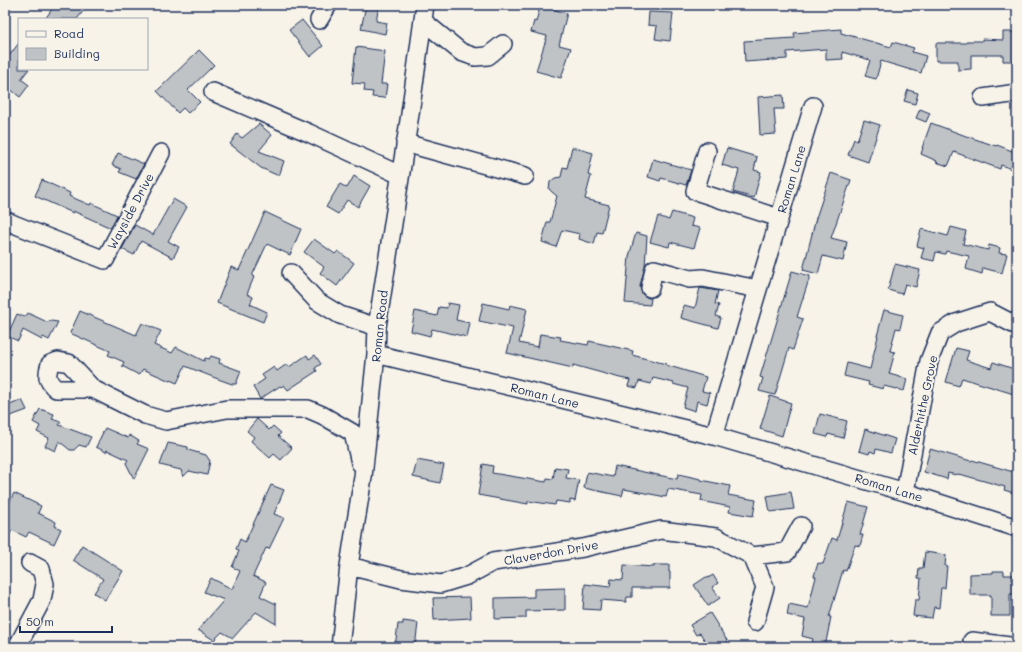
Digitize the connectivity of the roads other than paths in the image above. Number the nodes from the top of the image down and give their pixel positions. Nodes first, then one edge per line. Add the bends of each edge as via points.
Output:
1 (328, 5) edge
2 (424, 13) edge
3 (319, 20) dead end
4 (503, 44) dead end
5 (213, 92) dead end
6 (1017, 93) edge
7 (983, 98) dead end
8 (813, 106) dead end
9 (405, 143) junction
10 (707, 151) dead end
11 (161, 153) dead end
12 (400, 175) junction
13 (525, 176) dead end
14 (779, 218) junction
15 (5, 220) edge
16 (291, 273) dead end
17 (650, 288) dead end
18 (758, 289) junction
19 (1017, 326) edge
20 (377, 327) junction
21 (376, 354) junction
22 (93, 389) dead end
23 (714, 436) junction
24 (363, 476) junction
25 (905, 492) junction
26 (801, 526) dead end
27 (1017, 528) edge
28 (752, 556) junction
29 (30, 563) dead end
30 (349, 566) junction
31 (755, 622) dead end
32 (972, 640) dead end
33 (17, 647) edge
34 (340, 647) edge
35 (1017, 647) edge

1 - 3 street
2 - 4 street via 461,52 475,57 488,56
2 - 9 street, Roman Road
5 - 12 street
6 - 7 street
8 - 14 street, Roman Lane
9 - 12 street, Roman Road
9 - 13 street
10 - 14 street via 695,191
11 - 15 street, Wayside Drive via 105,260
12 - 20 street, Roman Road
14 - 18 street, Roman Lane
16 - 20 street via 317,301 340,315
17 - 18 street via 654,269 690,278 703,278
18 - 23 street, Roman Lane
19 - 25 street, Alderhithe Grove via 990,312 956,323 940,334 930,361
20 - 21 street, Roman Road
21 - 23 street, Roman Lane
21 - 24 street, Roman Road
22 - 24 street via 145,415 166,421 227,409 308,409 353,433
23 - 25 street, Roman Lane
24 - 30 street, Roman Road
25 - 27 street, Roman Lane
26 - 28 street via 787,552
28 - 30 street, Claverdon Drive via 716,537 661,530 583,548 493,562 467,576 440,584 401,579
28 - 31 street via 765,587
29 - 33 street via 41,569 45,584 42,600
30 - 34 street, Roman Road
32 - 35 street

